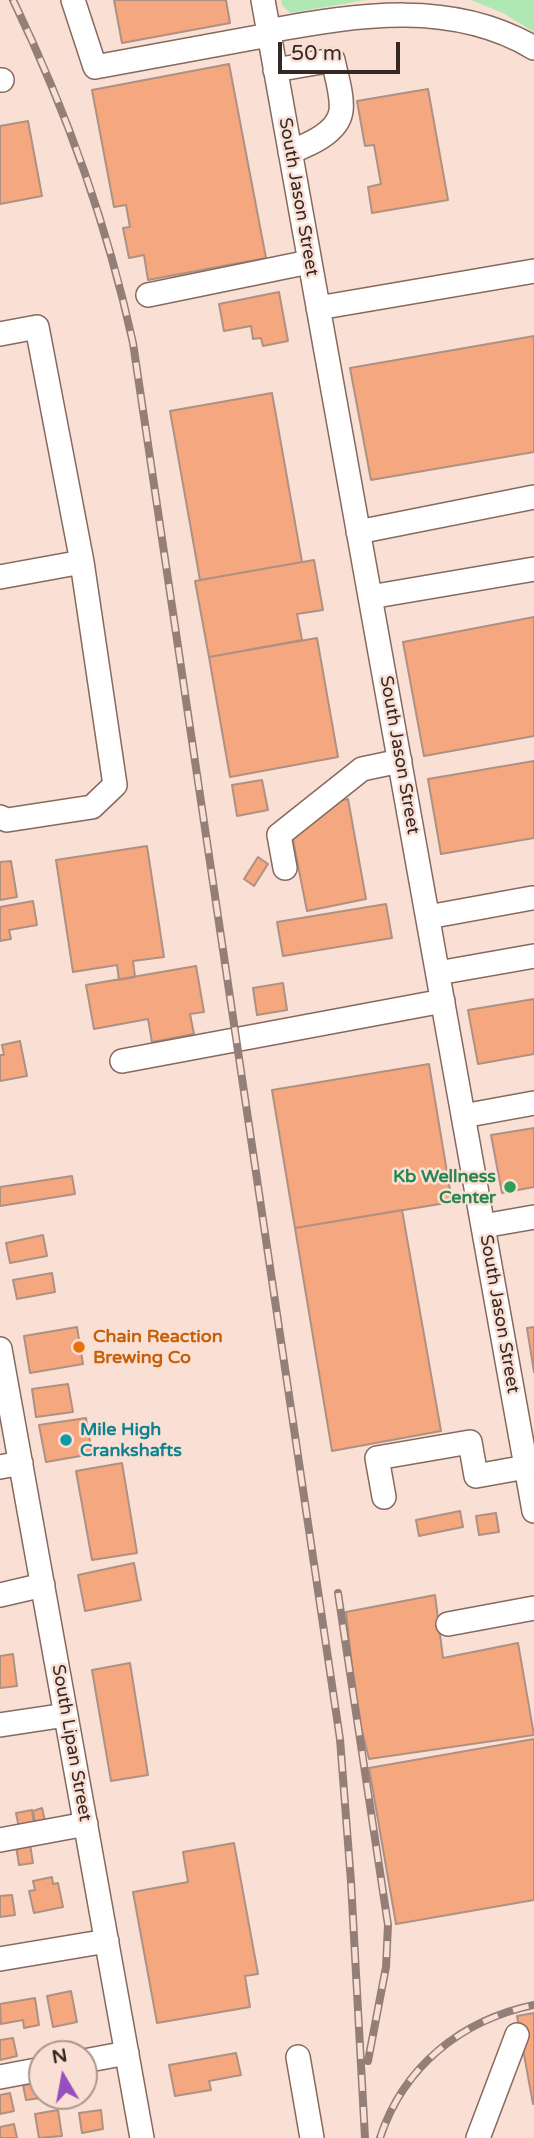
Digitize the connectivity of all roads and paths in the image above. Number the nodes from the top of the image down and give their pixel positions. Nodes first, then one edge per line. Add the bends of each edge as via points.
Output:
1 (73, 0) edge
2 (263, 0) edge
3 (269, 33) junction
4 (534, 48) edge
5 (275, 70) junction
6 (290, 152) junction
7 (309, 262) junction
8 (534, 271) edge
9 (148, 295) dead end
10 (318, 308) junction
11 (0, 334) edge
12 (534, 498) edge
13 (358, 532) junction
14 (82, 562) junction
15 (534, 569) edge
16 (0, 577) edge
17 (370, 597) junction
18 (400, 761) junction
19 (0, 817) edge
20 (285, 868) dead end
21 (533, 898) edge
22 (428, 917) junction
23 (534, 956) edge
24 (438, 973) junction
25 (443, 1001) junction
26 (122, 1060) dead end
27 (534, 1102) edge
28 (463, 1115) junction
29 (534, 1217) edge
30 (483, 1226) junction
31 (0, 1349) edge
32 (11, 1465) edge
33 (530, 1479) edge
34 (384, 1497) dead end
35 (534, 1511) edge
36 (43, 1585) junction
37 (0, 1595) edge
38 (534, 1608) edge
39 (449, 1624) dead end
40 (66, 1715) junction
41 (0, 1725) edge
42 (86, 1824) junction
43 (0, 1840) edge
44 (107, 1941) junction
45 (0, 1959) edge
46 (517, 2035) dead end
47 (127, 2053) junction
48 (298, 2057) dead end
49 (98, 2058) edge
50 (28, 2072) edge
51 (0, 2077) edge
52 (142, 2138) edge
53 (312, 2138) edge
54 (478, 2138) edge

1 - 3 street via 95,67
2 - 3 street, South Jason Street
3 - 4 street via 399,8 433,7 478,16
3 - 5 street, South Jason Street
5 - 6 street, South Jason Street
5 - 6 street via 333,60 342,108 339,119 317,142
6 - 7 street, South Jason Street
7 - 9 street
7 - 10 street, South Jason Street
8 - 10 street
10 - 13 street, South Jason Street
11 - 14 street via 37,327
12 - 13 street
13 - 17 street, South Jason Street
14 - 16 street
14 - 19 street via 115,785 92,807 7,820
15 - 17 street
17 - 18 street, South Jason Street
18 - 20 street via 362,769 279,835
18 - 22 street, South Jason Street
21 - 22 street
22 - 24 street, South Jason Street
23 - 24 street
24 - 25 street, South Jason Street
25 - 26 street
25 - 28 street, South Jason Street
27 - 28 street
28 - 30 street, South Jason Street
29 - 30 street
30 - 33 street, South Jason Street
31 - 32 street, South Lipan Street
32 - 36 street, South Lipan Street
33 - 34 street via 476,1476 470,1442 377,1458
33 - 35 street, South Jason Street
36 - 37 street
36 - 40 street, South Lipan Street
38 - 39 street
40 - 41 street
40 - 42 street, South Lipan Street
42 - 43 street
42 - 44 street, South Lipan Street
44 - 45 street
44 - 47 street, South Lipan Street
46 - 54 street
47 - 49 street
47 - 52 street, South Lipan Street
48 - 53 street
50 - 51 street

